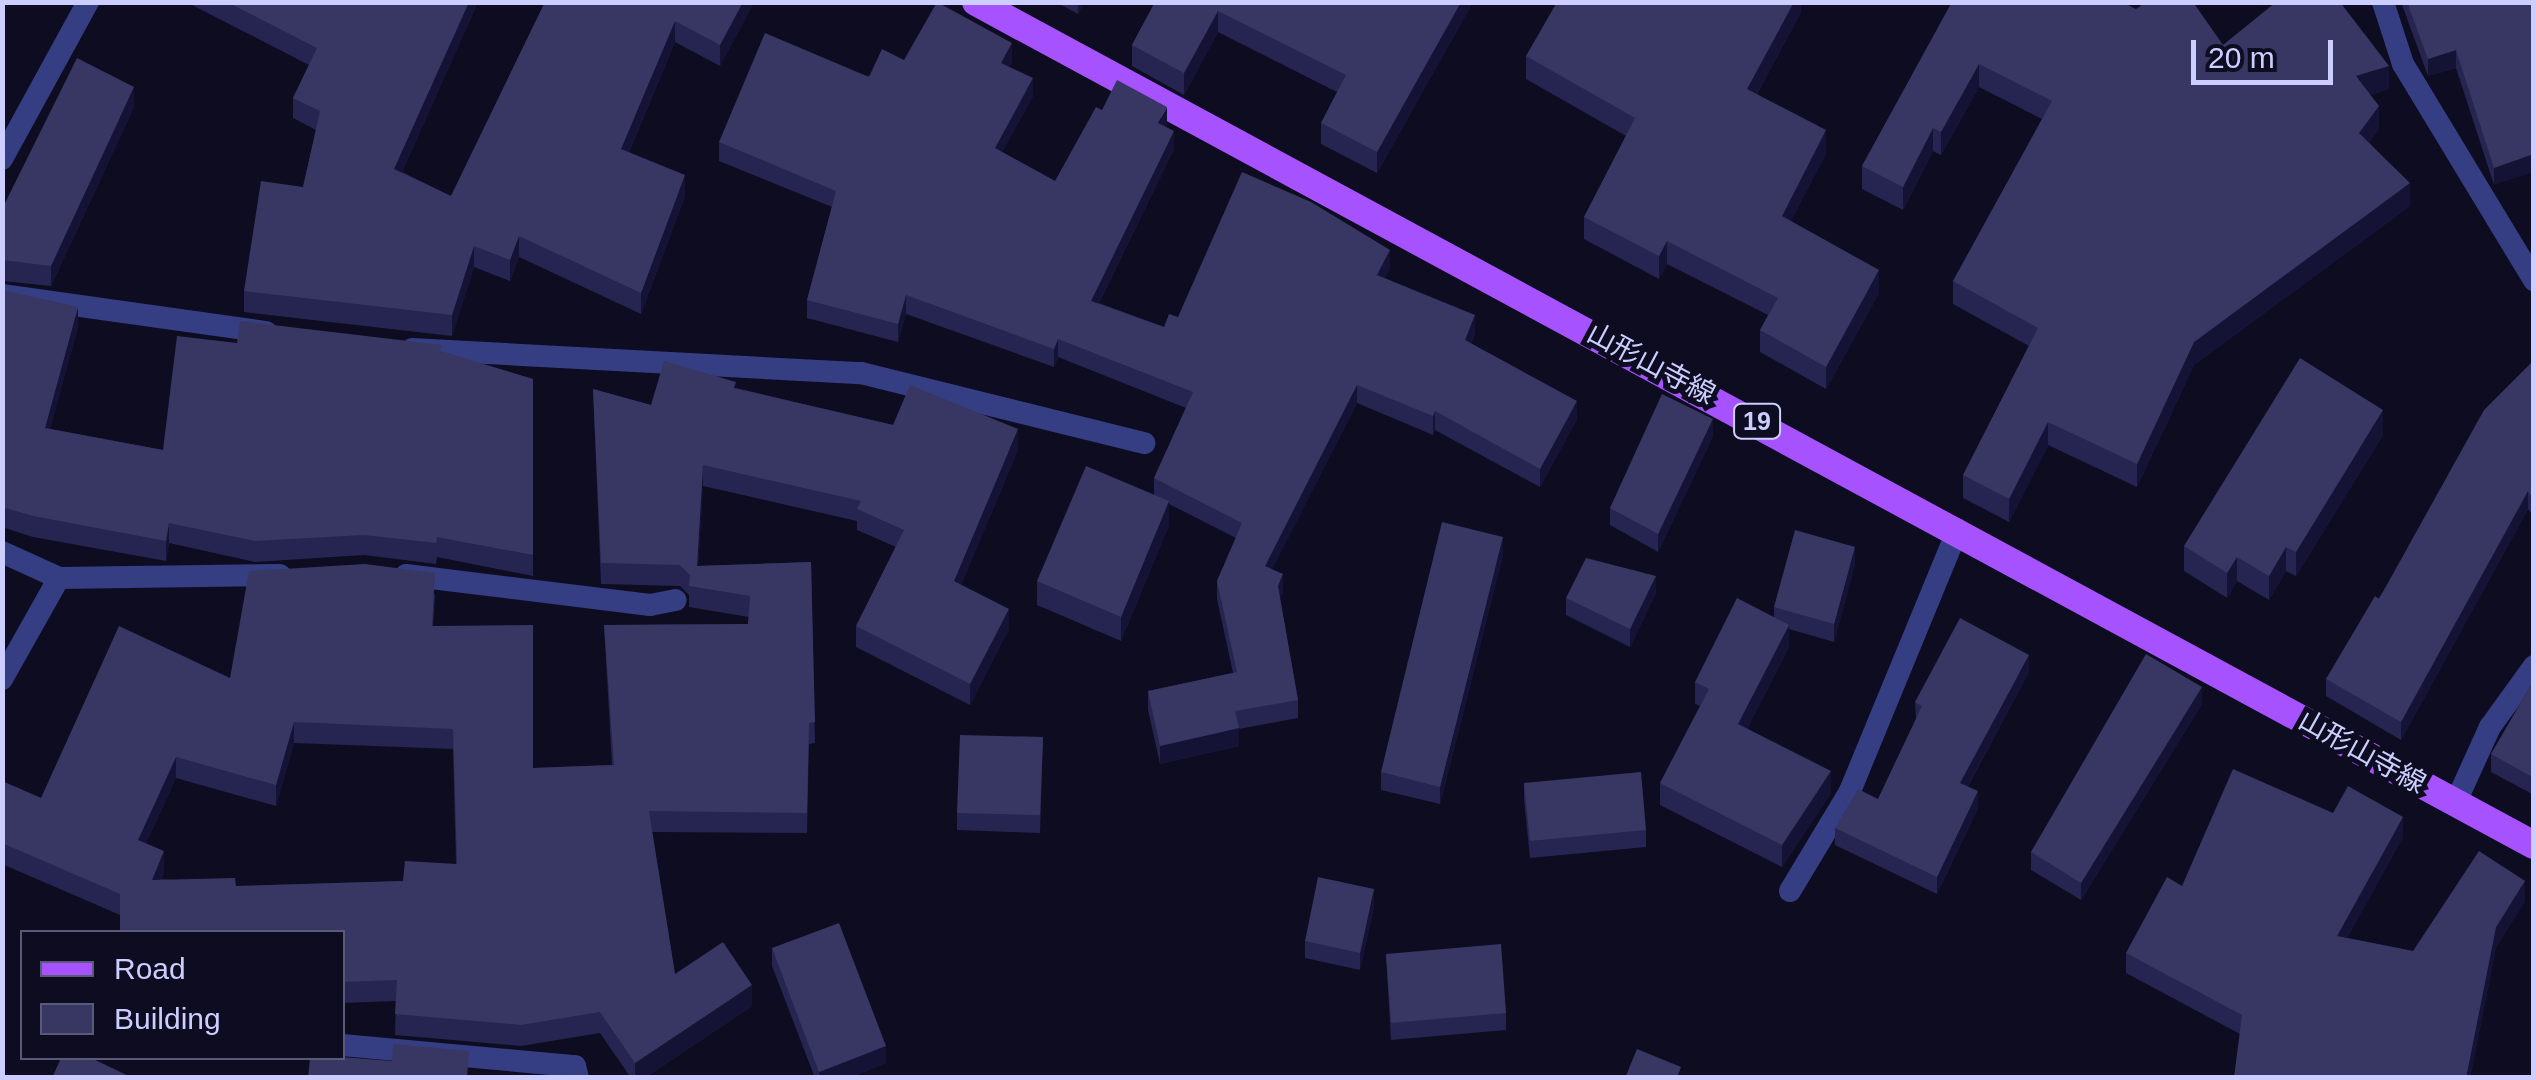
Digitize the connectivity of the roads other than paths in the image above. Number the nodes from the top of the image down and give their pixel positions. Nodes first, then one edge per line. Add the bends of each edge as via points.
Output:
1 (88, 2) edge
2 (976, 2) edge
3 (2383, 2) edge
4 (2, 159) edge
5 (2534, 280) edge
6 (2, 295) edge
7 (282, 334) edge
8 (393, 347) edge
9 (1144, 443) dead end
10 (1958, 529) junction
11 (2, 552) edge
12 (384, 572) edge
13 (308, 574) edge
14 (60, 578) junction
15 (676, 600) dead end
16 (2534, 666) edge
17 (2, 679) edge
18 (2456, 804) junction
19 (2534, 846) edge
20 (1790, 891) dead end
21 (345, 1046) edge
22 (578, 1078) edge

1 - 4 lane
2 - 10 main road, 山形山寺線 / 19
3 - 5 lane via 2404,64
6 - 7 lane
8 - 9 lane via 861,373
10 - 18 main road, 山形山寺線 / 19
10 - 20 lane via 1850,790
11 - 14 lane
12 - 15 lane via 650,605
13 - 14 lane
14 - 17 lane
16 - 18 lane via 2490,726
18 - 19 main road, 山形山寺線 / 19
21 - 22 lane via 575,1066

